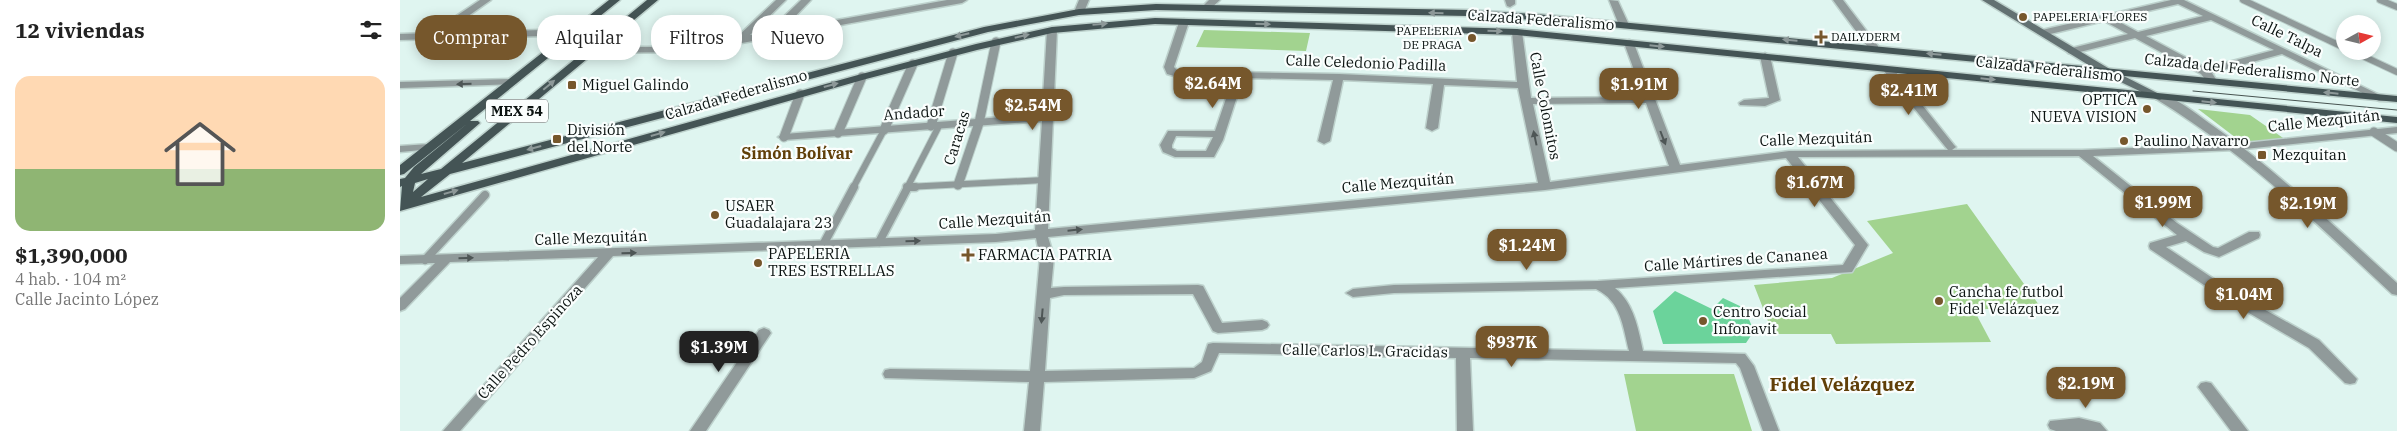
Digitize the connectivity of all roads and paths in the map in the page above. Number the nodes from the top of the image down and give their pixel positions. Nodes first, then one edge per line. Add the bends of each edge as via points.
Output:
1 (486, 0) edge
2 (615, 0) edge
3 (653, 0) edge
4 (781, 0) edge
5 (806, 0) edge
6 (962, 0) edge
7 (1084, 0) edge
8 (1215, 0) edge
9 (1838, 0) edge
10 (1987, 0) edge
11 (2243, 0) edge
12 (2380, 0) edge
13 (1613, 1) edge
14 (2179, 1) edge
15 (2397, 7) edge
16 (1206, 8) junction
17 (1078, 12) junction
18 (464, 15) edge
19 (596, 15) edge
20 (634, 15) edge
21 (791, 15) edge
22 (2211, 16) junction
23 (2105, 18) junction
24 (843, 22) edge
25 (1184, 22) junction
26 (1624, 26) junction
27 (1052, 30) junction
28 (1517, 32) junction
29 (2042, 33) junction
30 (2136, 35) junction
31 (415, 37) edge
32 (402, 38) edge
33 (742, 38) edge
34 (996, 42) junction
35 (1629, 43) junction
36 (2336, 44) edge
37 (1874, 48) junction
38 (2072, 51) junction
39 (2283, 51) junction
40 (954, 53) junction
41 (1765, 56) junction
42 (539, 60) edge
43 (579, 60) edge
44 (2372, 60) edge
45 (913, 64) junction
46 (2397, 67) edge
47 (2390, 68) junction
48 (1888, 69) junction
49 (2104, 70) junction
50 (2205, 72) junction
51 (2397, 72) edge
52 (1239, 75) junction
53 (862, 77) junction
54 (1339, 77) junction
55 (2195, 79) junction
56 (1439, 81) junction
57 (2212, 81) junction
58 (512, 82) junction
59 (1523, 84) junction
60 (400, 85) edge
61 (800, 94) junction
62 (2160, 97) junction
63 (2383, 99) junction
64 (1649, 100) junction
65 (2397, 100) edge
66 (1527, 101) junction
67 (1744, 103) dead end
68 (1047, 117) junction
69 (2397, 120) edge
70 (979, 123) junction
71 (935, 126) junction
72 (1432, 128) dead end
73 (884, 130) junction
74 (2397, 130) edge
75 (2374, 132) junction
76 (838, 133) junction
77 (1218, 134) dead end
78 (784, 137) joint
79 (1324, 141) dead end
80 (1950, 147) dead end
81 (2236, 147) junction
82 (2397, 147) edge
83 (430, 148) junction
84 (400, 149) edge
85 (2082, 153) junction
86 (1789, 154) junction
87 (1675, 167) junction
88 (400, 170) edge
89 (444, 171) junction
90 (1044, 180) junction
91 (405, 182) edge
92 (958, 185) junction
93 (1545, 186) junction
94 (907, 187) junction
95 (485, 195) dead end
96 (401, 207) edge
97 (1041, 234) junction
98 (2254, 235) dead end
99 (2188, 236) junction
100 (879, 242) junction
101 (823, 245) junction
102 (609, 254) junction
103 (446, 259) junction
104 (400, 260) edge
105 (425, 260) junction
106 (1598, 284) junction
107 (2397, 291) edge
108 (1044, 294) junction
109 (1353, 294) dead end
110 (400, 306) edge
111 (1262, 325) dead end
112 (764, 332) dead end
113 (1463, 353) junction
114 (1637, 356) junction
115 (890, 374) dead end
116 (1037, 376) junction
117 (2350, 379) dead end
118 (2206, 387) dead end
119 (2056, 425) dead end
120 (451, 431) edge
121 (698, 431) edge
122 (1032, 431) edge
123 (1465, 431) edge
124 (1771, 431) edge
125 (2099, 431) edge
126 (2240, 431) edge

1 - 18 street
2 - 19 main road, MEX 54
3 - 20 main road, MEX 54
4 - 33 street
5 - 21 street
6 - 24 street
7 - 17 street
8 - 16 street
9 - 37 street
10 - 29 main road
11 - 36 lane
12 - 15 lane
13 - 26 street
14 - 22 street, Calle Talpa
14 - 23 street
16 - 17 main road, Calzada Federalismo
26 -> 16 main road, Calzada Federalismo via 1495,14
17 -> 89 main road, Calzada Federalismo via 959,36
22 - 30 street
22 - 39 street, Calle Talpa
23 - 29 street
23 - 30 street
27 -> 25 main road, Calzada Federalismo via 1116,23
25 -> 28 main road, Calzada Federalismo
25 - 52 street, Calle Celedonio Padilla via 1169,67 1171,72
37 -> 26 main road, Calzada Federalismo
34 -> 27 main road, Calzada Federalismo
27 - 68 street
28 - 35 main road, Calzada Federalismo
28 - 59 street, Calle Colomitos
29 - 38 main road
30 - 38 street
30 - 50 street
31 - 32 street
34 - 40 main road, Calzada Federalismo
34 - 70 street, Caracas
35 -> 41 main road, Calzada Federalismo
35 - 64 street
49 -> 37 main road, Calzada Federalismo
38 - 49 main road
39 - 50 street
39 - 63 street, Calle Talpa
40 - 45 main road, Calzada Federalismo
40 - 71 street
41 - 48 main road, Calzada Federalismo
41 - 67 street via 1775,100 1765,104
42 - 58 main road, MEX 54
89 -> 43 main road, MEX 54
44 - 47 lane
45 - 53 main road, Calzada Federalismo
45 - 73 street
46 - 47 lane
47 - 51 lane
48 -> 62 main road, Calzada Federalismo
48 - 80 street
49 - 55 main road, Calzada del Federalismo Norte
49 - 62 main road
50 - 57 street
52 - 54 street, Calle Celedonio Padilla
52 - 77 street
61 -> 53 main road, Calzada Federalismo
53 - 76 street
54 - 56 street, Calle Celedonio Padilla
54 - 79 street
55 - 57 main road, Calzada del Federalismo Norte
55 - 62 main road via 2155,81 2151,85
56 - 59 street, Calle Celedonio Padilla
56 - 72 street
63 -> 57 main road, Calzada del Federalismo Norte
58 -> 60 street
58 - 83 main road, MEX 54
58 - 91 main road via 506,94 491,109
59 - 66 street, Calle Colomitos
61 - 78 street
96 -> 61 main road, Calzada Federalismo
62 -> 69 main road
62 - 81 street
63 - 65 main road, Calzada del Federalismo Norte
64 - 66 street
64 -> 87 street
93 -> 66 street, Calle Colomitos
68 - 70 street, Andador
68 - 90 street
70 - 71 street, Andador
70 - 92 street, Caracas
71 - 73 street, Andador
71 - 94 lane
73 - 76 street, Andador
73 - 101 lane
74 - 75 street, Calle Mezquitán
75 - 81 street, Calle Mezquitán
75 - 82 street
76 - 78 street, Andador
81 - 85 street, Calle Mezquitán
81 - 107 street
83 - 84 street
83 - 88 main road, MEX 54
85 - 86 street, Calle Mezquitán
85 - 99 street
86 - 87 street, Calle Mezquitán
86 - 106 street, Calle Mártires de Cananea via 1862,245 1847,269
87 - 93 street, Calle Mezquitán
89 - 91 main road, Calzada Federalismo
89 - 96 main road, MEX 54
90 - 92 lane
90 - 97 street
91 - 96 main road
92 - 94 lane
97 -> 93 street, Calle Mezquitán
94 - 100 lane
95 - 105 lane
100 -> 97 street, Calle Mezquitán
97 - 108 street via 1047,257
98 - 99 street via 2219,253 2213,253
99 - 117 street via 2155,246 2230,296 2314,344
100 - 101 street, Calle Mezquitán
102 -> 101 street, Calle Mezquitán
103 -> 102 street, Calle Mezquitán
102 - 120 street, Calle Pedro Espinoza
103 - 105 street, Calle Mezquitán
103 - 110 street
104 - 105 street, Calle Mezquitán
106 - 109 street, Calle Mártires de Cananea via 1394,289
106 - 114 street via 1617,295 1624,304
108 - 111 street via 1064,290 1198,289 1218,328
108 -> 116 street
112 - 121 street
113 - 114 street, Calle Carlos L. Gracidas
113 - 116 street, Calle Carlos L. Gracidas via 1213,348 1209,367 1202,372
113 - 123 street
114 - 124 street, Calle Carlos L. Gracidas via 1740,358 1747,366
115 - 116 street
116 - 122 street
118 - 126 street
119 - 125 street via 2087,424

